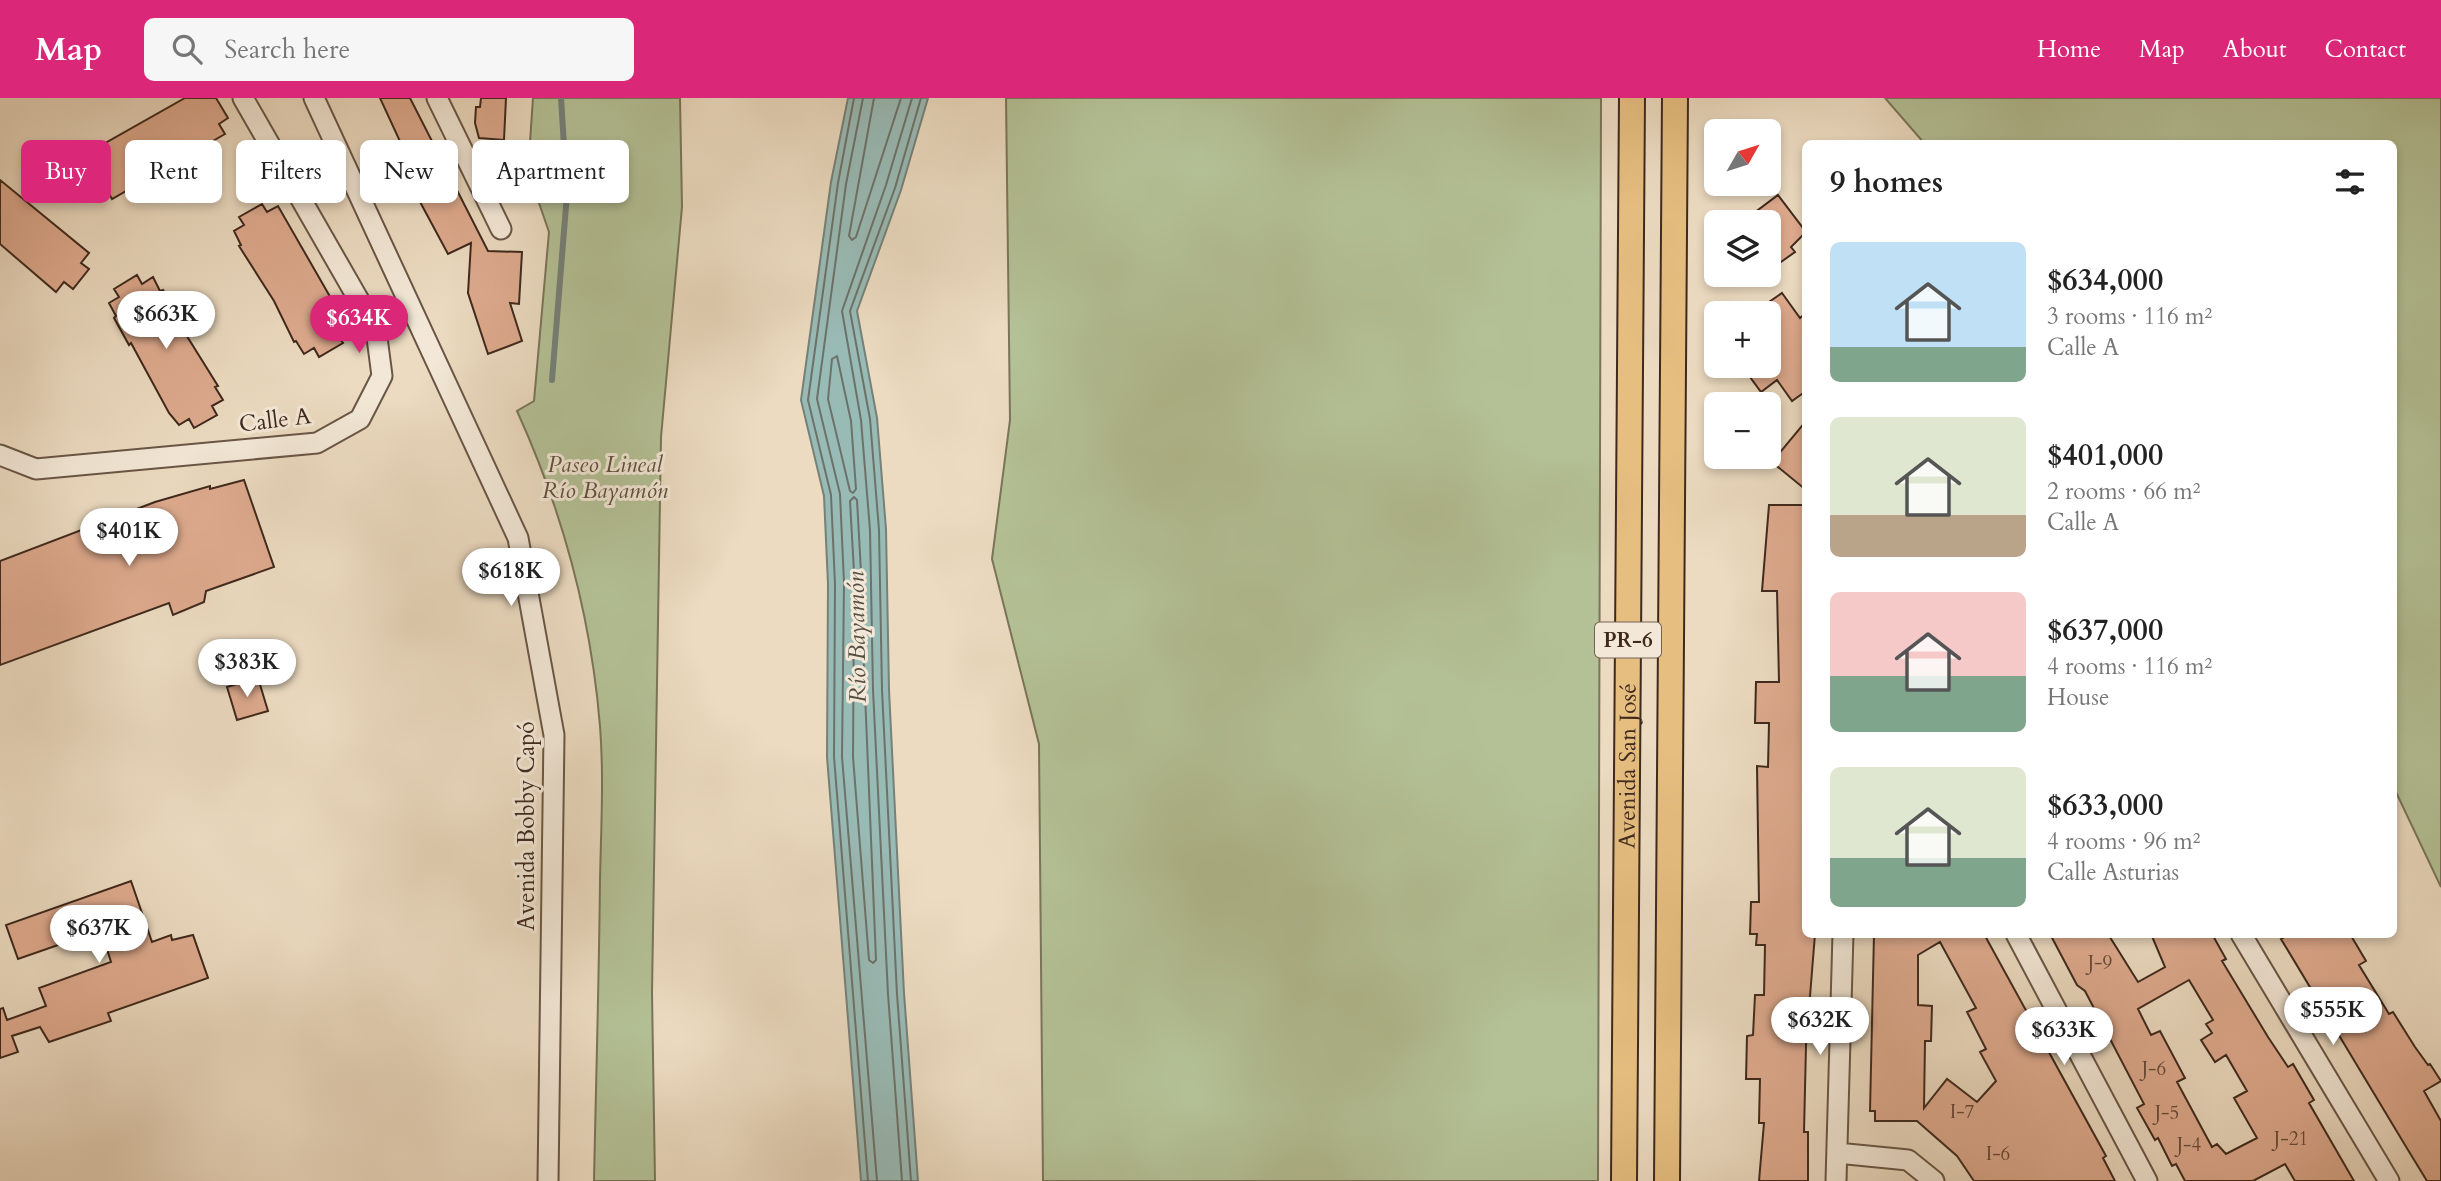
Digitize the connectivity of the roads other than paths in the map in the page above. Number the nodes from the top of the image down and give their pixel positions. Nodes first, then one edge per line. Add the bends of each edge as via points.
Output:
1 (243, 98) edge
2 (314, 98) edge
3 (437, 98) edge
4 (1632, 98) edge
5 (1675, 98) edge
6 (501, 229) dead end
7 (0, 455) edge
8 (1843, 938) edge
9 (2018, 938) edge
10 (2243, 938) edge
11 (547, 1153) junction
12 (1837, 1153) junction
13 (533, 1181) edge
14 (548, 1181) edge
15 (1624, 1181) edge
16 (1667, 1181) edge
17 (1836, 1181) edge
18 (1934, 1181) edge
19 (2147, 1181) edge
20 (2389, 1181) edge

1 - 7 street, Calle A via 376,330 382,376 360,419 317,443 36,469
2 - 11 street, Avenida Bobby Capó via 518,538 554,735
3 - 6 street
4 - 15 main road, Avenida San José / PR-6
5 - 16 main road, Avenida San José / PR-6
8 - 12 street
9 - 19 street
10 - 20 street
11 - 13 street
11 - 14 street, Avenida Bobby Capó
12 - 17 street
12 - 18 street via 1908,1160

